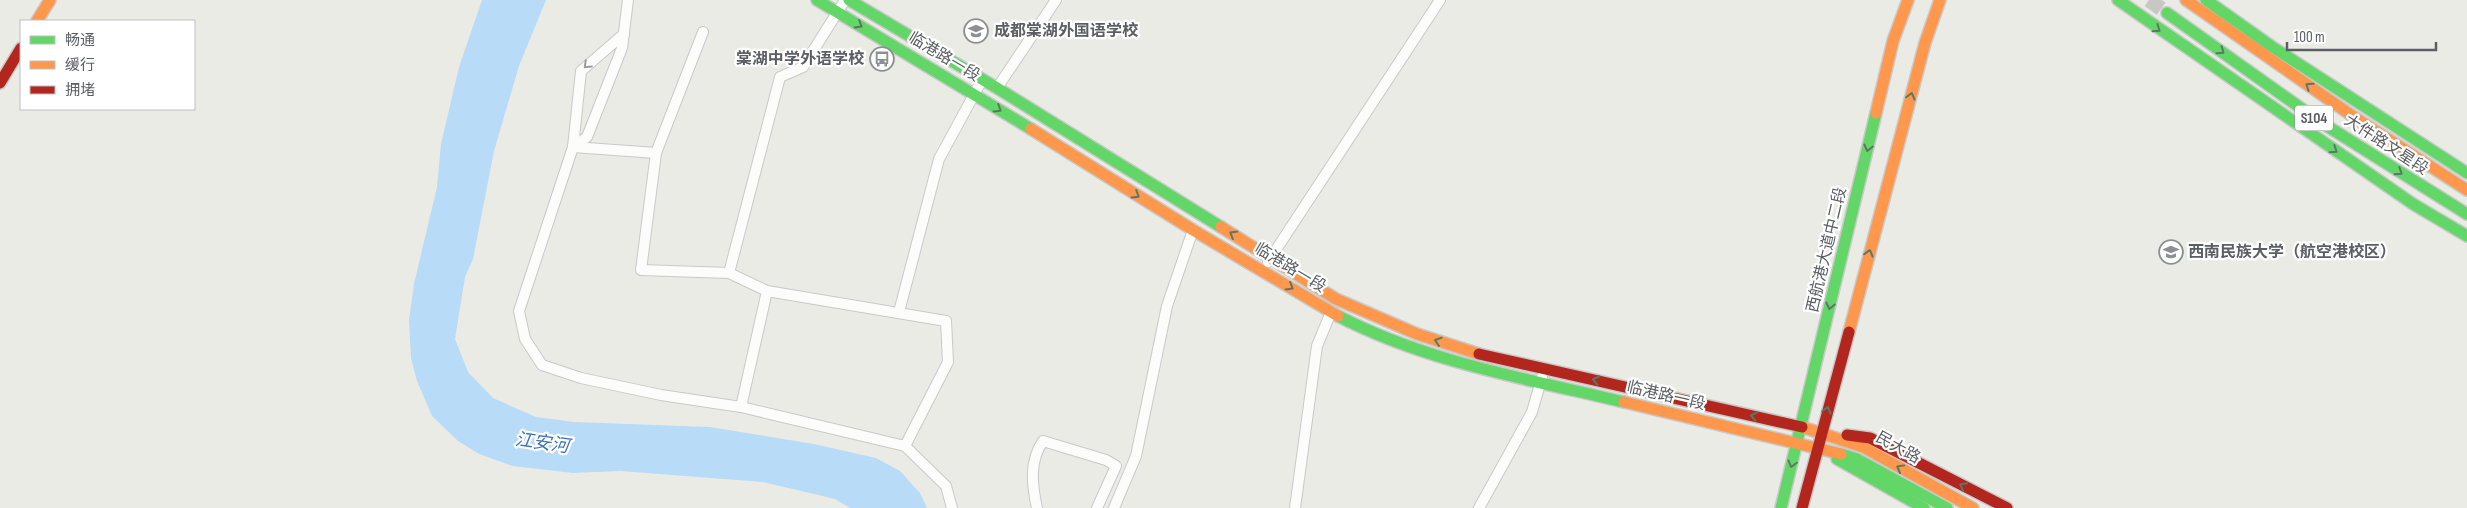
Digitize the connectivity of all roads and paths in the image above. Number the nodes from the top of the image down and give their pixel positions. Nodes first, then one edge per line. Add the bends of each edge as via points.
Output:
1 (50, 0) edge
2 (628, 0) edge
3 (817, 0) edge
4 (845, 0) edge
5 (849, 0) edge
6 (1056, 0) edge
7 (1440, 0) edge
8 (1908, 0) edge
9 (1940, 0) edge
10 (2118, 0) edge
11 (2186, 0) edge
12 (2206, 0) edge
13 (837, 12) junction
14 (2167, 13) tunnel mouth
15 (38, 20) edge
16 (703, 32) dead end
17 (624, 34) junction
18 (20, 50) edge
19 (982, 80) junction
20 (0, 83) edge
21 (997, 88) junction
22 (974, 94) junction
23 (573, 147) junction
24 (656, 153) junction
25 (2467, 173) edge
26 (2467, 190) edge
27 (2467, 214) edge
28 (1193, 230) junction
29 (2467, 236) edge
30 (1271, 257) junction
31 (1263, 271) junction
32 (729, 273) junction
33 (767, 291) junction
34 (899, 312) junction
35 (1330, 312) junction
36 (1543, 369) junction
37 (1541, 384) junction
38 (741, 407) junction
39 (1802, 427) junction
40 (1821, 432) junction
41 (1798, 442) junction
42 (904, 446) junction
43 (1817, 447) junction
44 (952, 508) edge
45 (1037, 508) edge
46 (1096, 508) edge
47 (1114, 508) edge
48 (1295, 508) edge
49 (1479, 508) edge
50 (1780, 508) edge
51 (1802, 508) edge
52 (1924, 508) edge
53 (1947, 508) edge
54 (1974, 508) edge
55 (2006, 508) edge

1 - 15 main road
2 - 17 street
3 - 13 main road, 临港路一段
4 - 13 street
5 - 19 main road, 临港路一段
6 - 21 street
7 - 30 street
8 -> 39 main road, 西航港大道中二段 via 1893,41
40 -> 9 main road via 1925,44
10 -> 29 main road via 2413,204
26 -> 11 main road, 大件路文星段 / S104 via 2351,115
12 - 25 main road
13 -> 22 main road, 临港路一段
13 - 32 street via 803,67 780,77
14 -> 27 main road, 大件路文星段 / S104 via 2319,121
16 - 24 street
17 - 23 street via 622,48 587,137
17 -> 23 street via 580,71
18 - 20 main road
19 - 21 main road, 临港路一段
19 - 22 street
30 -> 21 main road, 临港路一段
22 -> 28 main road, 临港路一段
22 - 34 street via 939,159
23 - 24 street
23 - 38 street via 519,311 525,339 542,365 581,378
24 - 32 street via 641,270
28 - 31 main road, 临港路一段
28 - 47 street via 1167,306 1136,456
30 - 31 street
36 -> 30 main road, 临港路一段 via 1445,344 1385,322 1336,299
31 -> 35 main road, 临港路一段
32 - 33 street
33 - 34 street
33 - 38 street
34 - 42 street via 946,320 948,362
35 - 37 main road, 临港路一段 via 1449,361
35 - 48 street via 1317,346
36 - 37 street
39 -> 36 main road, 临港路一段
37 - 41 main road, 临港路一段
37 - 49 street via 1532,412
38 - 42 street
39 - 40 main road, 民大路
39 - 41 main road, 西航港大道中二段
40 - 43 main road
54 -> 40 main road, 民大路 via 1863,447
55 -> 40 main road via 1870,438
41 - 43 main road, 民大路
41 -> 50 main road, 西航港大道中二段
42 - 44 street via 946,486
43 - 51 main road
43 - 52 main road
43 - 53 main road, 民大路 via 1857,459
45 - 46 street via 1032,486 1035,453 1043,441 1116,466

